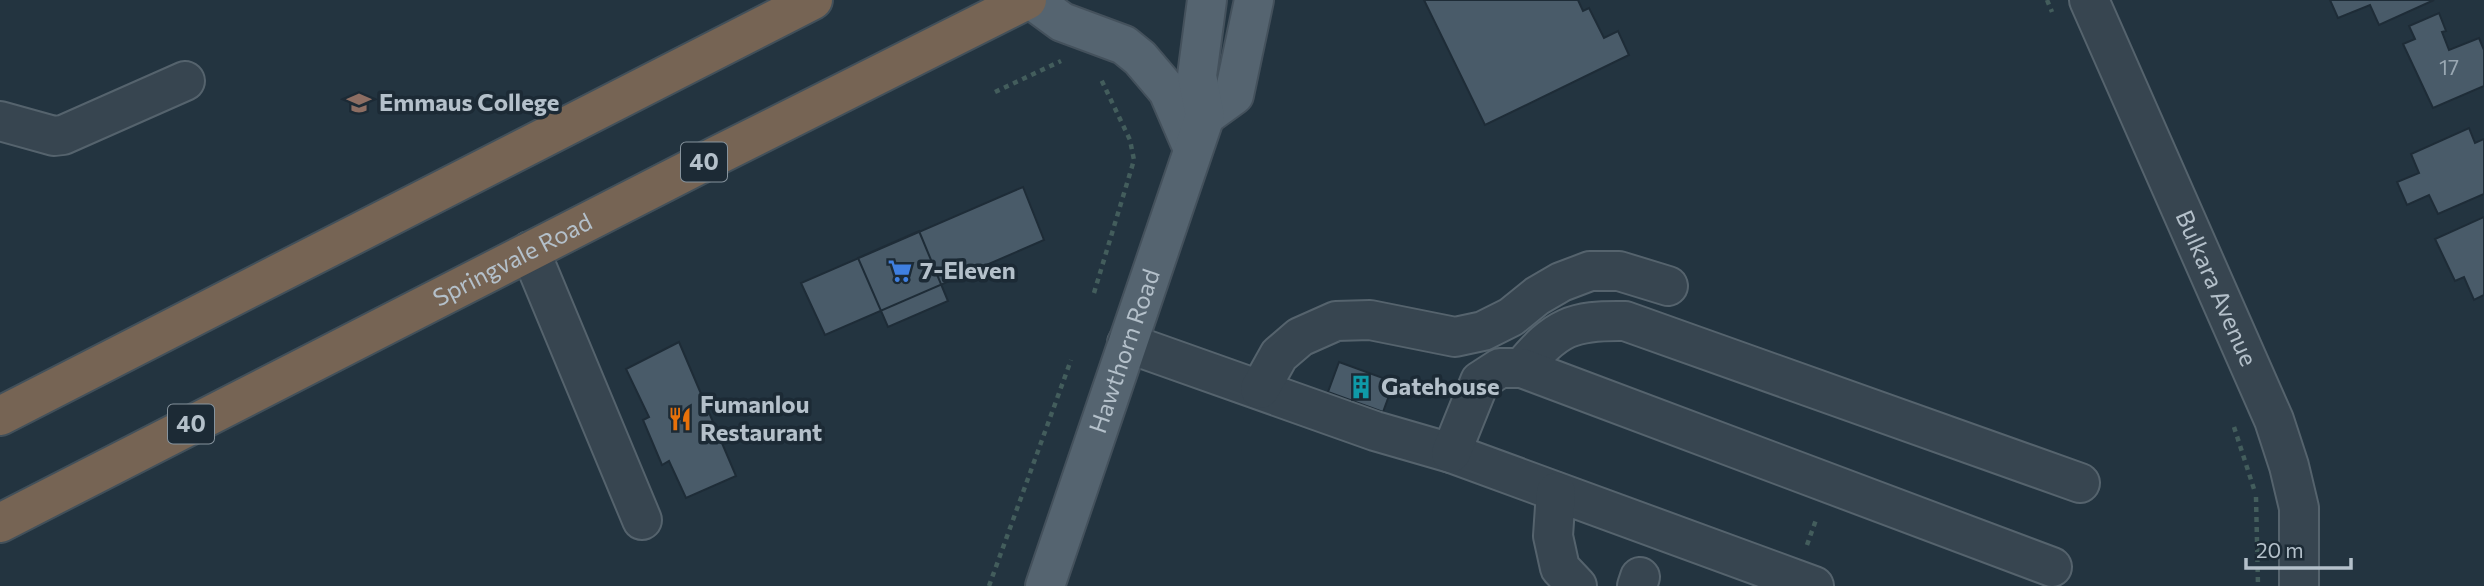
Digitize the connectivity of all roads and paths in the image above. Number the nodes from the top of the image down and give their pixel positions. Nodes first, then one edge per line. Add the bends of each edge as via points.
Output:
1 (813, 0) edge
2 (1029, 0) edge
3 (1207, 0) edge
4 (1254, 0) edge
5 (2047, 0) edge
6 (2089, 0) edge
7 (2052, 12) dead end
8 (1063, 61) dead end
9 (1096, 69) dead end
10 (184, 81) dead end
11 (995, 92) dead end
12 (0, 121) edge
13 (1199, 133) junction
14 (530, 251) junction
15 (1668, 286) dead end
16 (1094, 293) dead end
17 (1127, 343) junction
18 (1071, 360) dead end
19 (1521, 369) junction
20 (1260, 389) junction
21 (0, 416) edge
22 (2233, 424) dead end
23 (1451, 453) junction
24 (1827, 483) junction
25 (2080, 483) dead end
26 (1556, 492) junction
27 (642, 520) dead end
28 (0, 523) edge
29 (2052, 567) dead end
30 (1805, 583) edge
31 (989, 586) edge
32 (1045, 586) edge
33 (1577, 586) edge
34 (2258, 586) edge
35 (2299, 586) edge

1 - 21 highway
2 - 13 main road via 1062,22 1124,46 1140,58
2 - 14 highway, Springvale Road / 40
3 - 13 main road via 1197,76
4 - 13 main road via 1234,95
5 - 7 path
6 - 35 street, Bulkara Avenue via 2274,419 2299,508
8 - 11 path
9 - 16 path via 1130,140 1134,160
10 - 12 street via 63,135
13 - 17 main road, Hawthorn Road
14 - 27 street
14 - 28 highway, Springvale Road / 40
15 - 20 street via 1619,271 1590,271 1561,282 1483,331 1455,337 1370,320 1336,321 1300,337 1279,355
17 - 20 street
17 - 32 main road, Hawthorn Road
18 - 31 path
19 - 23 street via 1500,368 1480,381
19 - 24 street
19 - 25 street via 1557,332 1590,320 1625,321
20 - 23 street
22 - 34 path via 2256,496
23 - 26 street
24 - 29 street
24 - 30 path
26 - 30 street
26 - 33 street via 1553,536 1560,568

